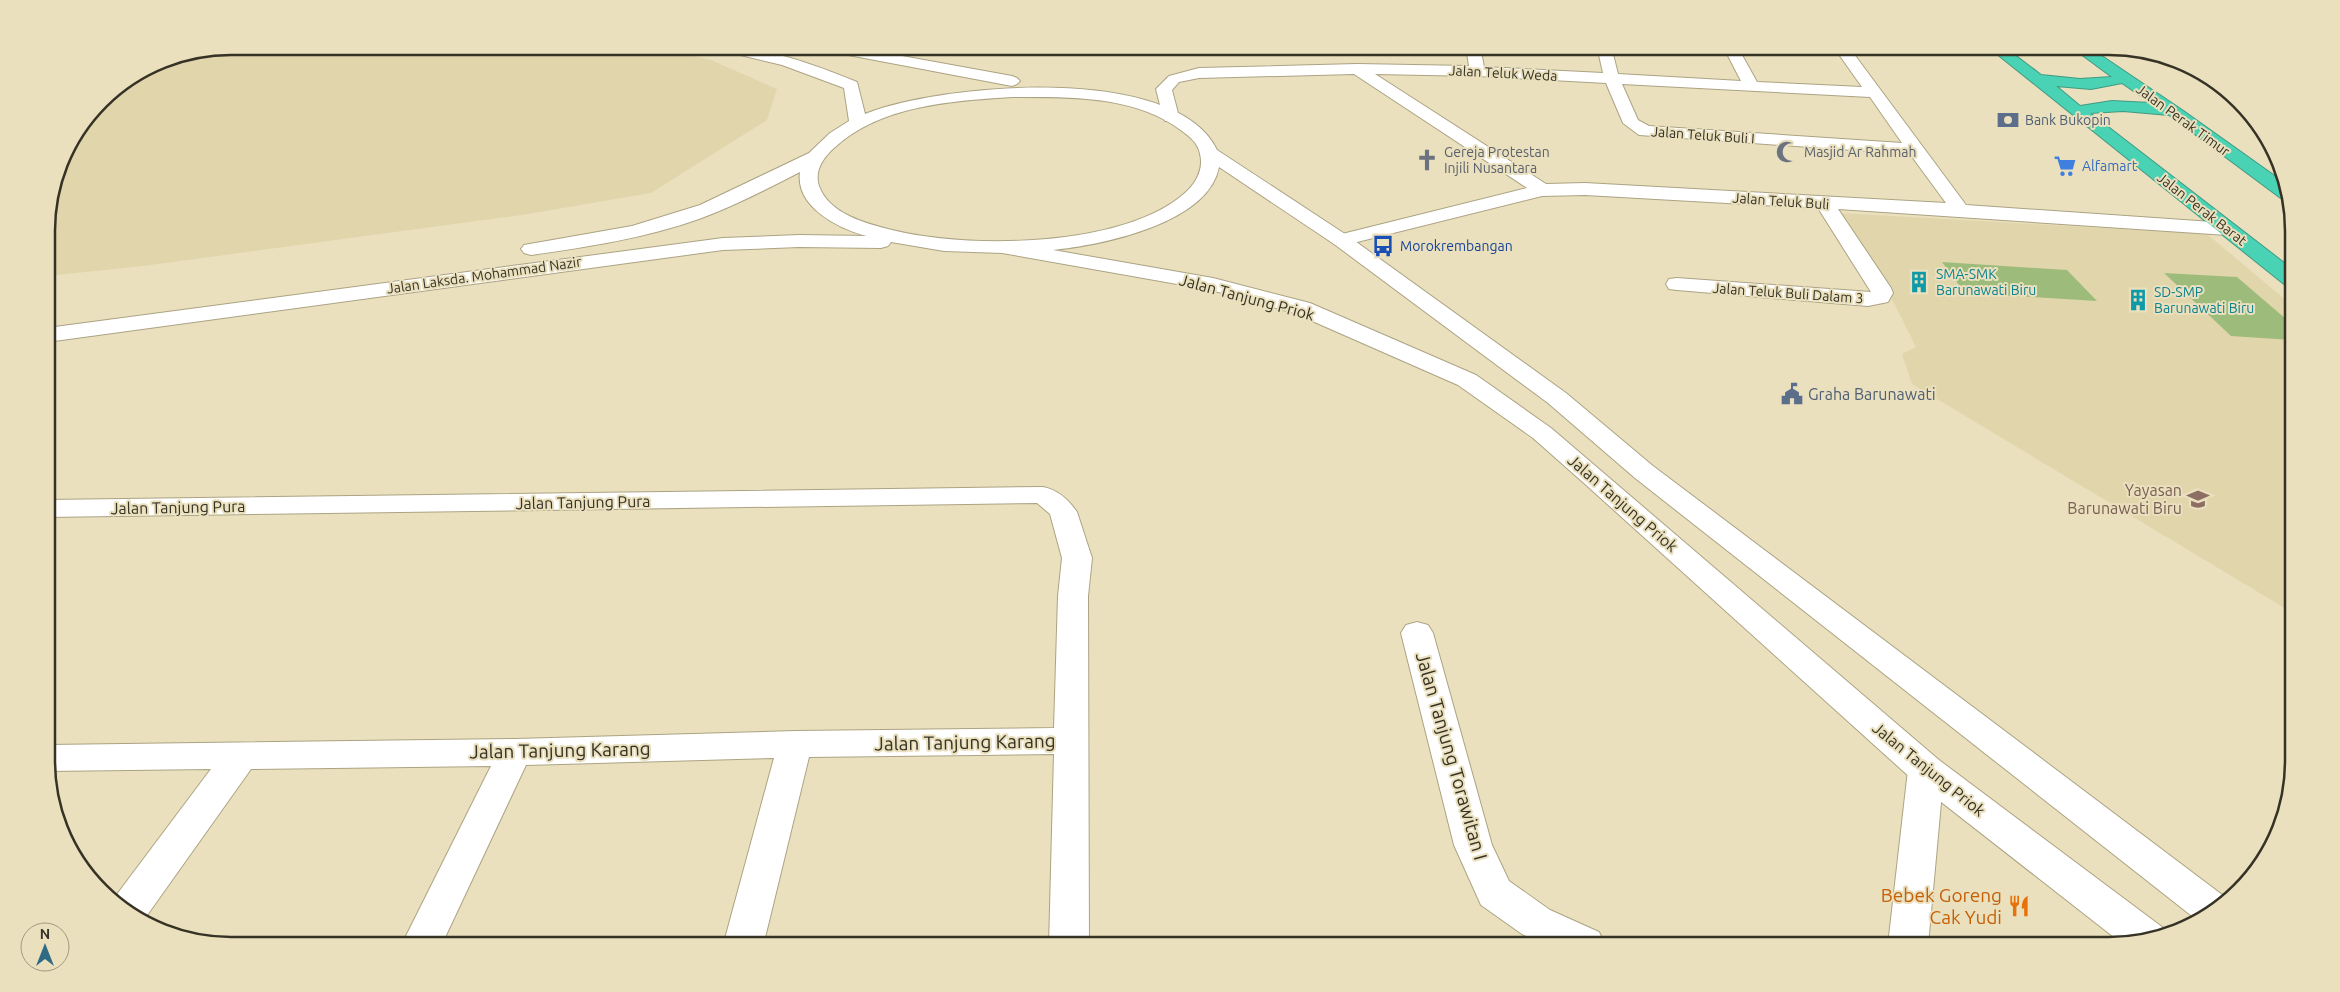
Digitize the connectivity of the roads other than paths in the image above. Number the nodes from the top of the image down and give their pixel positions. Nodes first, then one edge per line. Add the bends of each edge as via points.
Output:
1 (760, 55) edge
2 (870, 55) edge
3 (1474, 55) edge
4 (1606, 55) edge
5 (1735, 55) edge
6 (1847, 55) edge
7 (2005, 55) edge
8 (2090, 55) edge
9 (1357, 69) junction
10 (1476, 71) junction
11 (2034, 78) junction
12 (2123, 78) junction
13 (1612, 79) junction
14 (1751, 86) junction
15 (1876, 93) junction
16 (1079, 94) junction
17 (2078, 111) junction
18 (2176, 113) junction
19 (1171, 117) junction
20 (858, 124) junction
21 (1916, 149) junction
22 (1210, 153) junction
23 (815, 157) junction
24 (2280, 188) edge
25 (1542, 190) junction
26 (1825, 204) junction
27 (1960, 210) junction
28 (2227, 229) junction
29 (1341, 240) junction
30 (922, 243) junction
31 (1005, 248) junction
32 (509, 253) dead end
33 (460, 260) dead end
34 (2285, 274) edge
35 (1677, 284) dead end
36 (55, 318) edge
37 (55, 334) edge
38 (55, 509) edge
39 (1417, 633) dead end
40 (1071, 741) junction
41 (795, 744) junction
42 (515, 752) junction
43 (242, 754) junction
44 (55, 758) edge
45 (1926, 770) junction
46 (131, 906) edge
47 (2208, 906) edge
48 (2140, 934) edge
49 (425, 937) edge
50 (744, 937) edge
51 (1069, 937) edge
52 (1567, 937) edge
53 (1909, 937) edge

1 - 20 street via 815,70 851,85
2 - 16 street
3 - 10 street
4 - 13 street
5 - 14 street
6 - 15 street
7 - 11 highway, Jalan Perak Barat
8 - 12 highway, Jalan Perak Timur
9 - 10 street, Jalan Teluk Weda
9 - 19 street, Jalan Teluk Weda via 1186,75 1174,79 1164,89
9 - 25 street
10 - 13 street, Jalan Teluk Weda
11 - 12 highway via 2089,84 2110,83
11 - 17 highway, Jalan Perak Barat
12 - 18 highway, Jalan Perak Timur
13 - 14 street, Jalan Teluk Weda
13 - 21 street, Jalan Teluk Buli I via 1631,123 1640,130
14 - 15 street, Jalan Teluk Weda
15 - 21 street
16 - 19 street via 1121,100
16 - 20 street, Jalan Laksda. Mohammad Nazir via 1012,92 945,98
17 - 18 highway via 2119,105
17 - 28 highway, Jalan Perak Barat
18 - 24 highway, Jalan Perak Timur
19 - 22 street via 1190,128 1203,140
20 - 23 street, Jalan Laksda. Mohammad Nazir via 825,145
21 - 27 street
22 - 29 street
22 - 31 street via 1211,169 1203,184 1187,200 1163,214 1093,237
23 - 30 street via 809,172 809,186 818,201 834,214 864,229
23 - 32 street, Jalan Laksda. Mohammad Nazir via 690,216 605,236
25 - 26 street, Jalan Teluk Buli via 1585,189
25 - 29 street, Jalan Teluk Buli
26 - 27 street, Jalan Teluk Buli
26 - 35 street, Jalan Teluk Buli Dalam 3 via 1880,288 1880,296 1868,299
27 - 28 street, Jalan Teluk Buli
28 - 34 highway, Jalan Perak Barat
29 - 47 street via 1557,398 1644,472
30 - 31 street
30 - 37 street, Jalan Laksda. Mohammad Nazir via 799,241 723,244
31 - 45 street, Jalan Tanjung Priok via 1213,284 1302,308 1467,380 1542,433 1580,465
33 - 36 street, Jalan Laksda. Mohammad Nazir
38 - 40 street, Jalan Tanjung Pura via 1043,495 1063,512 1077,558 1073,596
39 - 52 street, Jalan Tanjung Torawitan I via 1473,844 1495,893 1536,922
40 - 41 street, Jalan Tanjung Karang
40 - 51 street
41 - 42 street, Jalan Tanjung Karang
41 - 50 street
42 - 43 street, Jalan Tanjung Karang
42 - 49 street
43 - 44 street, Jalan Tanjung Karang
43 - 46 street
45 - 48 street, Jalan Tanjung Priok
45 - 53 street

